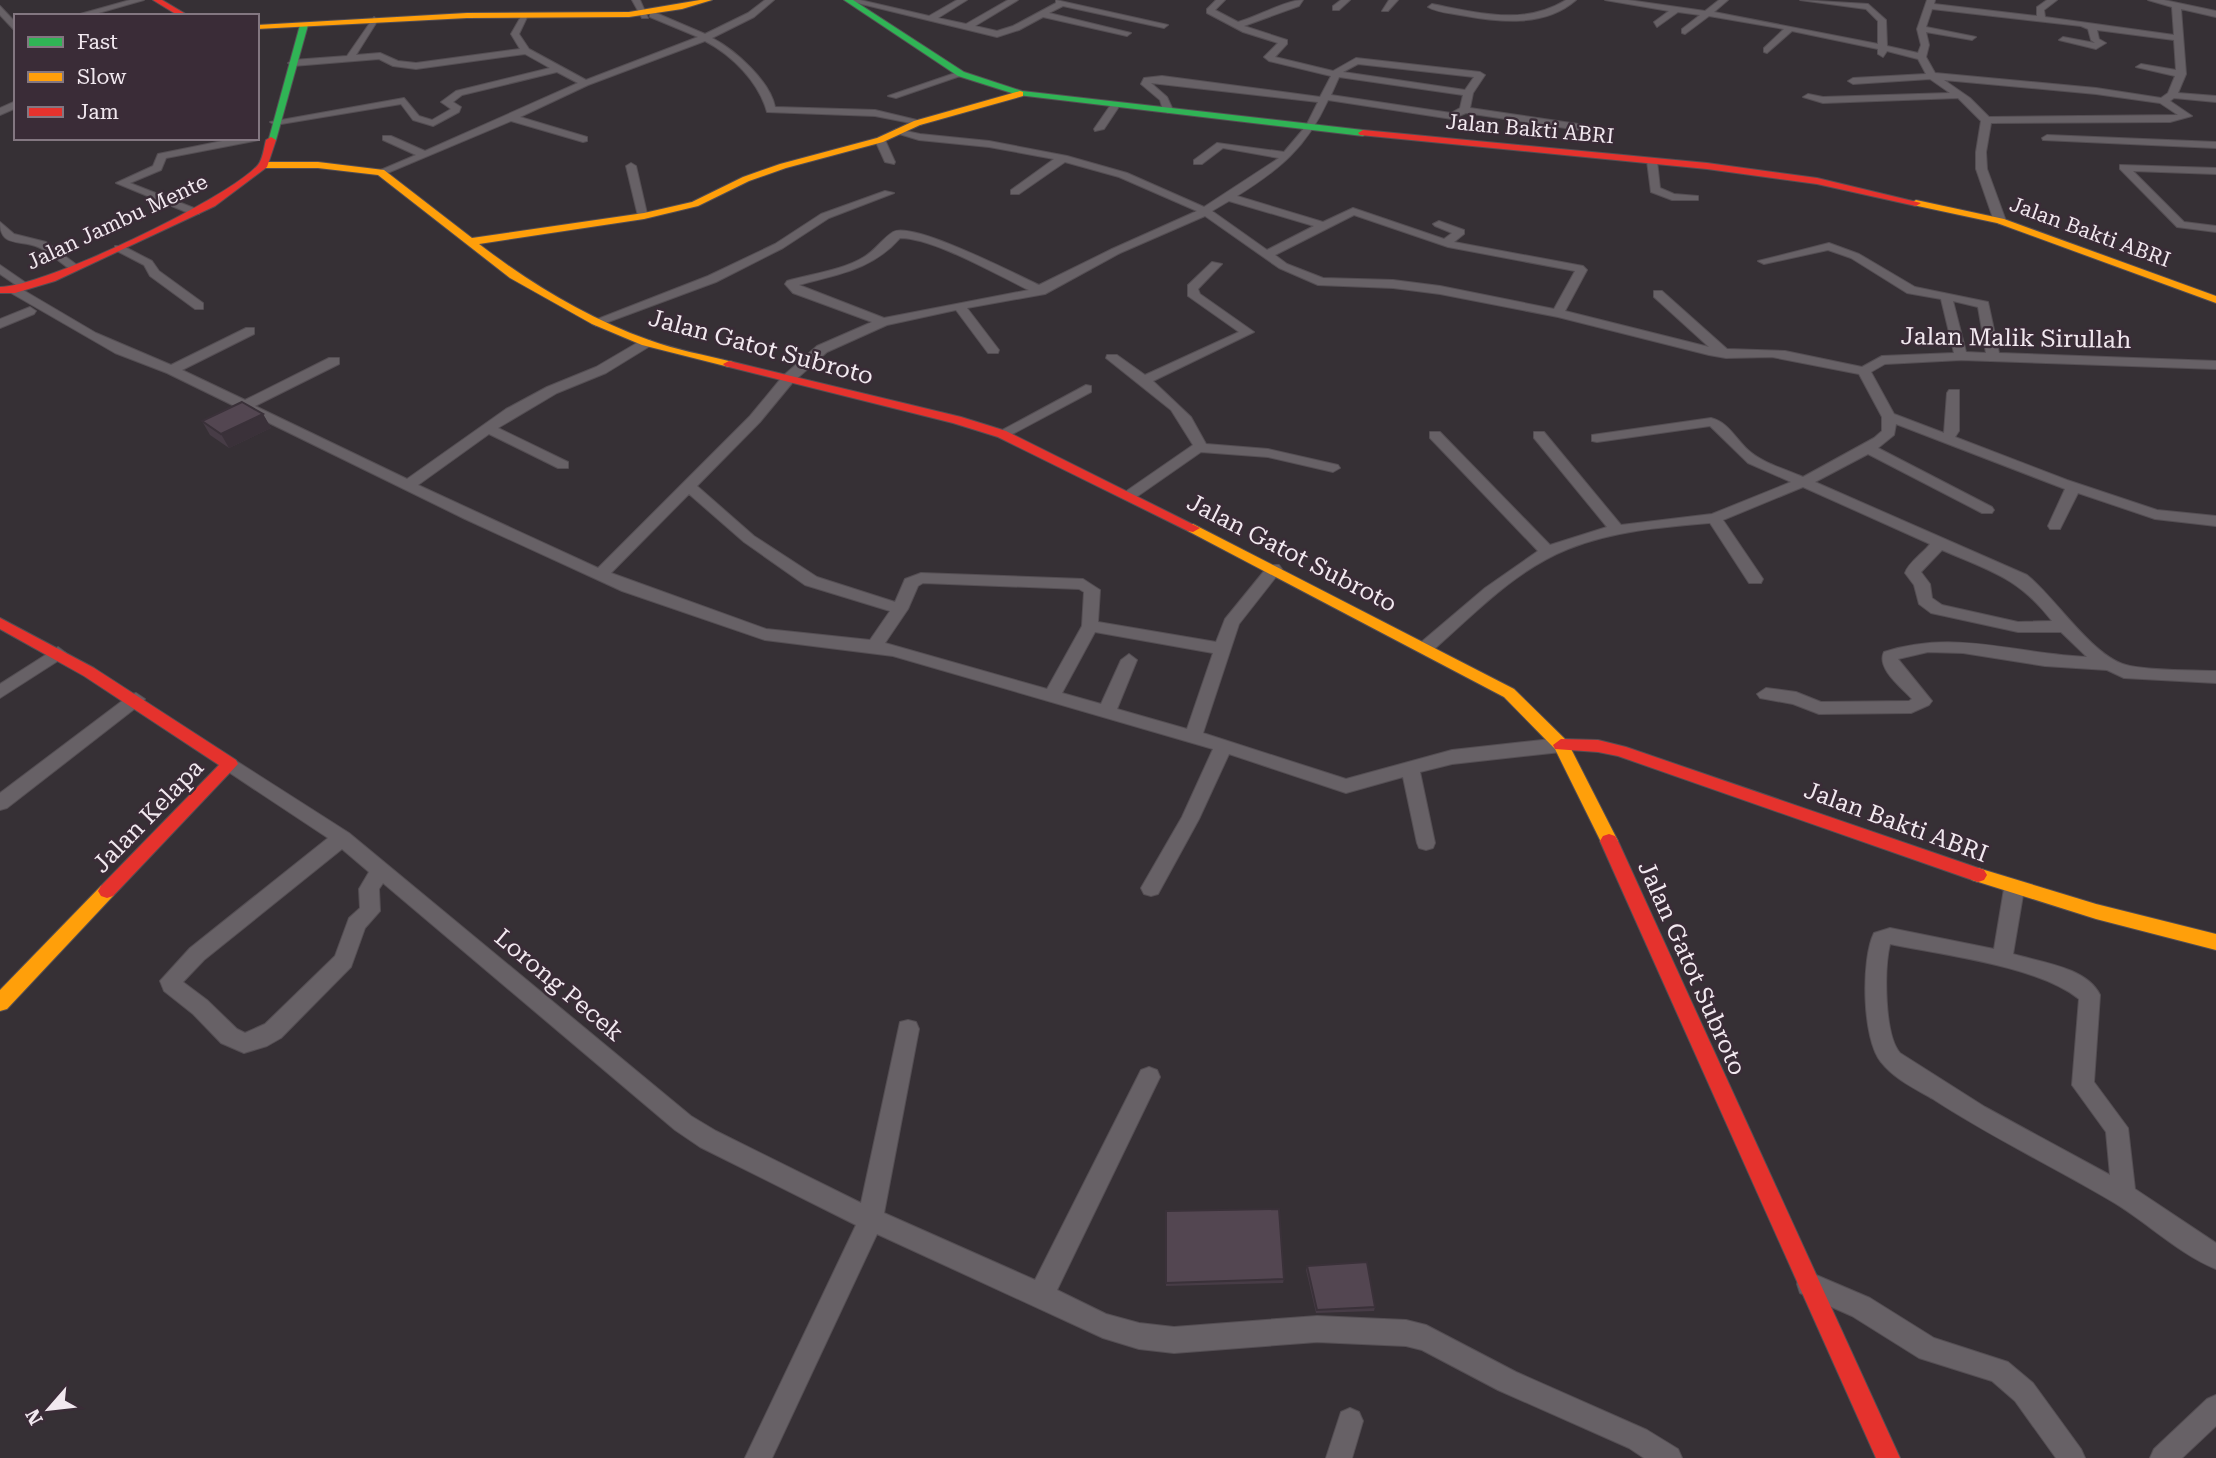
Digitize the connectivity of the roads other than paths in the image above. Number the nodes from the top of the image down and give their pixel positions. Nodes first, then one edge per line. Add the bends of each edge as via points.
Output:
1 (140, 0) edge
2 (158, 0) edge
3 (636, 0) edge
4 (708, 0) edge
5 (771, 0) edge
6 (849, 0) edge
7 (1014, 0) edge
8 (1221, 0) edge
9 (1299, 0) edge
10 (1346, 0) edge
11 (1394, 0) edge
12 (1573, 0) edge
13 (1611, 0) edge
14 (1724, 0) edge
15 (1804, 0) edge
16 (2053, 0) edge
17 (2151, 0) edge
18 (958, 1) edge
19 (1061, 1) edge
20 (1833, 2) edge
21 (1929, 3) edge
22 (2176, 5) junction
23 (1432, 7) edge
24 (1336, 8) dead end
25 (0, 9) edge
26 (1385, 9) dead end
27 (1676, 9) junction
28 (2216, 13) edge
29 (85, 14) edge
30 (180, 14) edge
31 (1041, 14) junction
32 (1709, 14) junction
33 (526, 15) junction
34 (649, 15) junction
35 (931, 18) junction
36 (2041, 18) junction
37 (374, 20) junction
38 (304, 24) junction
39 (1657, 24) dead end
40 (1164, 25) dead end
41 (1237, 25) junction
42 (14, 26) edge
43 (259, 27) edge
44 (967, 27) junction
45 (2092, 27) junction
46 (1789, 29) junction
47 (1922, 29) junction
48 (1685, 31) dead end
49 (1127, 33) dead end
50 (707, 37) junction
51 (1972, 37) dead end
52 (2178, 38) junction
53 (2063, 40) dead end
54 (1766, 50) dead end
55 (1883, 50) junction
56 (526, 51) junction
57 (1921, 57) junction
58 (350, 58) junction
59 (293, 63) junction
60 (2141, 67) dead end
61 (556, 69) junction
62 (961, 74) junction
63 (1336, 74) junction
64 (2181, 74) junction
65 (1932, 76) junction
66 (1853, 81) dead end
67 (585, 83) junction
68 (1021, 93) junction
69 (1468, 93) junction
70 (1960, 94) junction
71 (893, 96) dead end
72 (1808, 97) dead end
73 (1324, 98) junction
74 (2167, 98) junction
75 (2216, 99) edge
76 (1115, 105) junction
77 (1168, 110) junction
78 (1465, 110) junction
79 (510, 117) junction
80 (1986, 120) junction
81 (918, 123) junction
82 (1311, 128) junction
83 (1099, 129) dead end
84 (900, 131) junction
85 (1605, 131) dead end
86 (264, 133) edge
87 (387, 138) dead end
88 (2047, 138) dead end
89 (583, 139) dead end
90 (233, 140) edge
91 (880, 141) junction
92 (2216, 145) edge
93 (423, 154) junction
94 (1287, 156) junction
95 (1063, 158) junction
96 (1652, 161) junction
97 (890, 162) dead end
98 (1198, 162) dead end
99 (264, 165) junction
100 (631, 166) dead end
101 (2216, 171) edge
102 (381, 172) junction
103 (1015, 192) dead end
104 (889, 193) dead end
105 (1229, 197) junction
106 (1694, 198) dead end
107 (1205, 211) junction
108 (195, 212) junction
109 (644, 216) junction
110 (2000, 222) junction
111 (1439, 224) dead end
112 (0, 225) edge
113 (1324, 226) junction
114 (2216, 229) edge
115 (469, 242) junction
116 (1446, 243) junction
117 (118, 248) junction
118 (1266, 255) junction
119 (1764, 261) dead end
120 (1216, 264) dead end
121 (75, 268) junction
122 (0, 270) edge
123 (14, 289) edge
124 (1041, 290) junction
125 (1658, 294) dead end
126 (1946, 296) junction
127 (2216, 300) edge
128 (199, 306) dead end
129 (960, 307) junction
130 (30, 311) dead end
131 (1558, 313) junction
132 (596, 322) junction
133 (883, 322) junction
134 (0, 324) edge
135 (250, 331) dead end
136 (646, 343) junction
137 (993, 350) dead end
138 (1726, 354) junction
139 (1961, 356) junction
140 (1112, 358) dead end
141 (1993, 358) junction
142 (334, 361) dead end
143 (2216, 365) edge
144 (172, 370) junction
145 (1864, 371) junction
146 (788, 379) junction
147 (1145, 380) junction
148 (1086, 388) dead end
149 (1954, 393) dead end
150 (244, 406) junction
151 (1889, 417) junction
152 (488, 428) junction
153 (1002, 434) junction
154 (1435, 435) dead end
155 (1538, 435) dead end
156 (1597, 438) dead end
157 (1947, 439) junction
158 (1201, 448) junction
159 (1870, 449) junction
160 (563, 466) dead end
161 (1333, 468) dead end
162 (1802, 482) junction
163 (408, 485) junction
164 (687, 485) junction
165 (2073, 487) junction
166 (1130, 495) junction
167 (1987, 510) dead end
168 (1714, 518) junction
169 (2216, 522) edge
170 (2055, 526) dead end
171 (1618, 531) junction
172 (1940, 542) junction
173 (1548, 552) junction
174 (1274, 569) junction
175 (600, 575) junction
176 (1755, 579) dead end
177 (900, 608) junction
178 (0, 623) edge
179 (1090, 626) junction
180 (2065, 626) junction
181 (874, 646) junction
182 (1425, 648) junction
183 (1222, 649) junction
184 (58, 653) junction
185 (1129, 660) dead end
186 (2110, 665) junction
187 (2216, 677) edge
188 (0, 692) edge
189 (1766, 694) dead end
190 (1052, 696) junction
191 (136, 699) junction
192 (1106, 713) junction
193 (1193, 738) junction
194 (1561, 745) junction
195 (1224, 746) junction
196 (230, 764) junction
197 (1410, 767) junction
198 (0, 803) edge
199 (342, 838) junction
200 (1426, 843) dead end
201 (382, 872) junction
202 (1151, 888) dead end
203 (2014, 888) junction
204 (2216, 942) edge
205 (2003, 959) junction
206 (0, 1003) edge
207 (908, 1029) dead end
208 (1149, 1077) dead end
209 (2124, 1195) junction
210 (871, 1220) junction
211 (2216, 1257) edge
212 (1809, 1284) junction
213 (1041, 1295) junction
214 (2216, 1408) edge
215 (1350, 1421) dead end
216 (758, 1458) edge
217 (1339, 1458) edge
218 (1669, 1458) edge
219 (1888, 1458) edge
220 (2072, 1458) edge
221 (2163, 1458) edge

1 - 29 street
2 - 30 main road
3 - 34 street
4 - 34 main road
5 - 50 street
6 - 35 street
6 - 62 main road, Jalan Bakti ABRI
7 - 44 street
8 - 41 street via 1209,10
9 - 41 street
10 - 24 street
11 - 26 street
12 - 23 street via 1544,16 1516,20
13 - 27 street
14 - 32 street
15 - 20 street
16 - 36 street via 2040,9
17 - 22 street
18 - 35 street
19 - 31 street
19 - 40 street
20 - 55 street via 1868,7 1877,14 1882,20
21 - 36 street
21 - 47 street
22 - 28 street
22 - 52 street
25 - 42 street
27 - 32 street
27 - 39 street
31 - 44 street via 1001,34
31 - 49 street
32 - 46 street
32 - 48 street
33 - 34 main road
33 - 37 main road
33 - 56 street via 515,34
34 - 50 street
35 - 44 street
36 - 45 street
37 - 38 main road
37 - 58 street
38 - 43 main road
38 - 59 main road
41 - 63 street via 1284,42 1270,58
45 - 52 street
45 - 53 street via 2101,46
46 - 54 street
46 - 55 street
47 - 51 street
47 - 57 street
50 - 67 street
50 - 81 street via 732,52 746,68 770,102 770,110 879,114
52 - 64 street
55 - 57 street
56 - 58 street via 416,66 380,56
56 - 61 street
57 - 65 street
58 - 59 street
59 - 86 main road
60 - 64 street
61 - 67 street
61 - 86 street via 459,93 446,102 456,110 433,123 416,118 404,101
62 - 68 main road, Jalan Bakti ABRI
62 - 71 street
63 - 69 street
63 - 69 street via 1357,60 1478,74
63 - 73 street
64 - 74 street
65 - 66 street
65 - 70 street
65 - 74 street
67 - 79 street
68 - 76 main road, Jalan Bakti ABRI
68 - 81 main road
69 - 78 street
70 - 72 street via 1849,100
70 - 80 street
73 - 77 street via 1147,80
73 - 78 street via 1450,116
73 - 82 street
74 - 75 street
74 - 80 street via 2187,116
76 - 77 main road, Jalan Bakti ABRI
76 - 83 street
77 - 82 main road, Jalan Bakti ABRI
78 - 85 street
79 - 89 street
79 - 93 street
80 - 110 street via 1987,137 1981,152 1986,185
81 - 84 main road
82 - 94 street
82 - 96 main road, Jalan Bakti ABRI
84 - 91 main road
84 - 95 street
86 - 99 main road
87 - 93 street
88 - 92 street
90 - 108 street via 162,156 157,168 121,183
91 - 97 street
91 - 109 main road via 783,166 699,203
93 - 102 street
94 - 98 street via 1221,145
94 - 105 street
95 - 103 street
95 - 107 street via 1123,175
96 - 106 street via 1655,190
96 - 110 main road, Jalan Bakti ABRI via 1767,173
99 - 102 main road, Jalan Gatot Subroto
99 - 108 main road, Jalan Jambu Mente
100 - 109 street
101 - 114 street via 2124,167 2181,225
102 - 115 main road, Jalan Gatot Subroto
104 - 132 street via 825,216 779,246 712,279
105 - 107 street
105 - 113 street
107 - 118 street
107 - 124 street
108 - 117 main road, Jalan Jambu Mente
109 - 115 main road
110 - 127 main road, Jalan Bakti ABRI
111 - 116 street via 1460,232
112 - 121 street via 10,236 42,244
113 - 116 street via 1353,211
113 - 118 street
115 - 132 main road, Jalan Gatot Subroto via 514,276
116 - 131 street via 1578,268 1578,277
117 - 121 main road, Jalan Jambu Mente
117 - 128 street via 148,263 154,273
118 - 131 street via 1301,276 1322,282 1401,285
119 - 126 street via 1824,246 1837,248 1910,290
120 - 147 street via 1192,288 1194,296 1248,332
121 - 123 main road, Jalan Jambu Mente
122 - 123 street
123 - 144 street via 92,336
124 - 129 street
124 - 133 street via 902,233 866,262 791,284
125 - 138 street
126 - 139 street
126 - 141 street via 1983,304
129 - 133 street
129 - 137 street
130 - 134 street
131 - 138 street
132 - 136 main road, Jalan Gatot Subroto
133 - 146 street via 822,349
135 - 144 street
136 - 146 main road, Jalan Gatot Subroto
136 - 152 street
138 - 145 street via 1761,352
139 - 141 street, Jalan Malik Sirullah
139 - 145 street, Jalan Malik Sirullah via 1882,360
140 - 147 street
141 - 143 street, Jalan Malik Sirullah
142 - 150 street
144 - 150 street
145 - 151 street
146 - 153 main road, Jalan Gatot Subroto
146 - 164 street via 755,419
147 - 158 street via 1181,413
148 - 153 street
149 - 157 street via 1952,431
150 - 163 street
151 - 157 street
151 - 159 street via 1889,432
152 - 160 street
152 - 163 street
153 - 166 main road, Jalan Gatot Subroto
154 - 173 street
155 - 171 street
156 - 162 street via 1711,422 1753,460
157 - 165 street
158 - 161 street via 1268,453
158 - 166 street
159 - 162 street
159 - 167 street
162 - 168 street
162 - 172 street
163 - 175 street
164 - 175 street
164 - 177 street via 750,539 816,584
165 - 169 street via 2155,514
165 - 170 street
166 - 174 main road, Jalan Gatot Subroto
168 - 171 street
168 - 176 street
171 - 173 street
172 - 180 street via 2027,583
172 - 180 street via 1913,573 1931,606 2018,627
173 - 182 street via 1492,591
174 - 182 main road, Jalan Gatot Subroto
174 - 183 street via 1231,623
175 - 181 street via 765,635
177 - 179 street via 911,583 921,578 1083,584 1092,590
177 - 181 street
178 - 184 main road, Jalan Kelapa
179 - 183 street
179 - 190 street
180 - 186 street
181 - 190 street
182 - 194 main road, Jalan Gatot Subroto via 1513,697
183 - 193 street
184 - 188 street
184 - 191 main road, Jalan Kelapa
185 - 192 street
186 - 187 street via 2131,673
186 - 189 street via 2035,659 1945,644 1890,656 1889,662 1923,701 1911,707 1819,708 1796,698
190 - 192 street
191 - 196 main road, Jalan Kelapa
191 - 198 street
192 - 193 street
193 - 195 street
194 - 197 street via 1465,755
194 - 203 main road, Jalan Bakti ABRI via 1620,751
194 - 212 main road, Jalan Gatot Subroto via 1595,810
195 - 197 street via 1346,786
195 - 202 street
196 - 199 street, Lorong Pecek
196 - 206 main road, Jalan Kelapa
197 - 200 street
199 - 201 street, Lorong Pecek
199 - 201 street via 207,946 176,973 171,985 229,1036 244,1044 259,1039 273,1031 344,961 355,924 370,911 366,892
201 - 210 street, Lorong Pecek via 683,1123
203 - 204 main road, Jalan Bakti ABRI
203 - 205 street
205 - 209 street via 2073,981 2090,995 2083,1085 2117,1128
205 - 209 street via 1890,936 1881,939 1877,981 1883,1047 1894,1061 1981,1118
207 - 210 street
208 - 213 street
209 - 211 street
210 - 213 street, Lorong Pecek
210 - 216 street
212 - 219 main road, Jalan Gatot Subroto
212 - 220 street via 1861,1307 1928,1349 1999,1371 2024,1392
213 - 218 street, Lorong Pecek via 1103,1325 1151,1338 1198,1339 1317,1329 1426,1338 1507,1381 1638,1438
214 - 221 street
215 - 217 street

